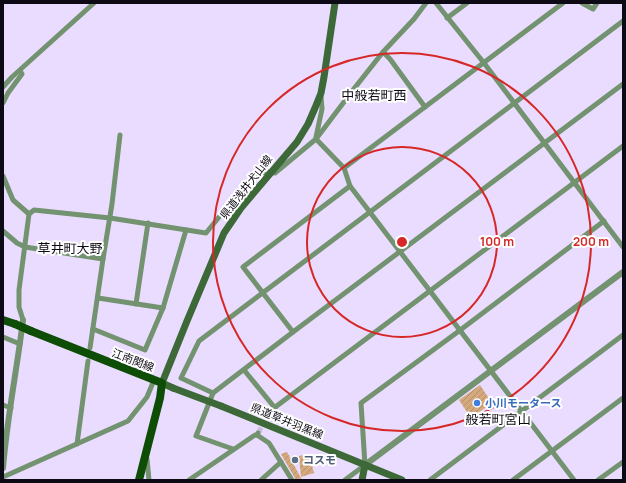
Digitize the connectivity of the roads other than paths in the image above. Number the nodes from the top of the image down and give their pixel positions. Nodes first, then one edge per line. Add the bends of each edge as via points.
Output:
1 (94, 3) edge
2 (335, 3) edge
3 (426, 3) edge
4 (436, 3) edge
5 (467, 3) edge
6 (563, 3) edge
7 (582, 3) edge
8 (597, 3) edge
9 (447, 18) junction
10 (623, 21) edge
11 (383, 52) junction
12 (484, 63) junction
13 (20, 71) junction
14 (623, 84) edge
15 (3, 87) edge
16 (321, 93) junction
17 (3, 103) edge
18 (514, 103) junction
19 (425, 107) junction
20 (120, 135) dead end
21 (316, 139) junction
22 (544, 143) junction
23 (622, 149) edge
24 (344, 168) junction
25 (270, 172) junction
26 (3, 176) edge
27 (575, 183) junction
28 (350, 186) junction
29 (370, 212) junction
30 (30, 214) junction
31 (110, 218) junction
32 (604, 221) junction
33 (148, 223) junction
34 (186, 230) junction
35 (3, 231) edge
36 (25, 247) junction
37 (623, 247) edge
38 (399, 252) junction
39 (103, 259) junction
40 (623, 272) edge
41 (430, 292) junction
42 (262, 293) junction
43 (98, 298) junction
44 (136, 304) junction
45 (162, 308) junction
46 (3, 320) edge
47 (23, 320) joint
48 (93, 329) junction
49 (459, 331) junction
50 (293, 332) junction
51 (623, 335) edge
52 (3, 337) edge
53 (20, 344) junction
54 (90, 348) dead end
55 (88, 361) dead end
56 (244, 370) junction
57 (490, 372) junction
58 (158, 382) junction
59 (213, 393) junction
60 (623, 398) edge
61 (3, 405) edge
62 (11, 408) junction
63 (275, 408) junction
64 (521, 412) junction
65 (266, 416) tunnel mouth
66 (77, 444) junction
67 (233, 449) junction
68 (552, 451) junction
69 (146, 452) junction
70 (281, 462) junction
71 (623, 462) edge
72 (365, 465) junction
73 (3, 468) edge
74 (3, 476) edge
75 (139, 480) edge
76 (149, 480) edge
77 (189, 480) edge
78 (261, 480) edge
79 (292, 480) edge
80 (345, 480) edge
81 (362, 480) edge
82 (402, 480) edge
83 (430, 480) edge
84 (513, 480) edge
85 (574, 480) edge
86 (598, 480) edge

1 - 13 street
2 - 16 main road, 県道浅井犬山線
3 - 11 street
4 - 9 street
5 - 9 street
6 - 12 street
7 - 8 street via 593,9
9 - 12 street
10 - 18 street
11 - 19 street
11 - 21 street
12 - 18 street
12 - 19 street
13 - 15 street
13 - 17 street via 22,74
14 - 22 street
16 - 21 street via 322,109
16 - 25 main road, 県道浅井犬山線 via 316,108 297,142
18 - 22 street
18 - 29 street
19 - 24 street
20 - 31 street
21 - 24 street
21 - 25 street via 275,173
22 - 27 street
22 - 38 street
23 - 27 street
24 - 28 street
25 - 34 street via 261,173 244,188 206,232
25 - 58 main road, 県道浅井犬山線 via 240,208 224,233
26 - 30 street via 13,200
27 - 32 street
27 - 41 street
28 - 29 street
28 - 42 street via 243,267
29 - 38 street
29 - 42 street
30 - 31 street via 34,210
30 - 36 street
31 - 33 street
31 - 39 street
32 - 37 street
32 - 49 street
33 - 34 street
33 - 44 street
34 - 45 street
35 - 36 street
36 - 39 street
36 - 47 street via 19,290
38 - 41 street
38 - 50 street
39 - 43 street
40 - 57 street
41 - 49 street
41 - 63 street
42 - 50 street
42 - 59 street via 199,341 181,378
43 - 44 street
43 - 48 street
44 - 45 street
45 - 48 street via 146,350
46 - 58 main road, 江南関線, bridge
47 - 53 street
48 - 54 street
49 - 57 street
49 - 72 street via 361,403
50 - 56 street
51 - 64 street
52 - 53 street
53 - 62 street
55 - 66 street
56 - 59 street
56 - 63 street
57 - 64 street
57 - 72 street
58 - 66 street via 128,421
58 - 69 main road, 江南関線 via 160,398
58 - 72 main road, 県道草井羽黒線, bridge
59 - 67 street via 196,436
60 - 68 street
61 - 62 street
62 - 73 street
63 - 65 street
64 - 68 street
64 - 83 street
66 - 74 street
67 - 70 street via 258,434 269,443
67 - 77 street
68 - 84 street
68 - 85 street
69 - 75 main road, 江南関線
69 - 76 street
70 - 78 street
70 - 79 street
71 - 86 street
72 - 80 street
72 - 81 main road
72 - 82 main road, 県道草井羽黒線

